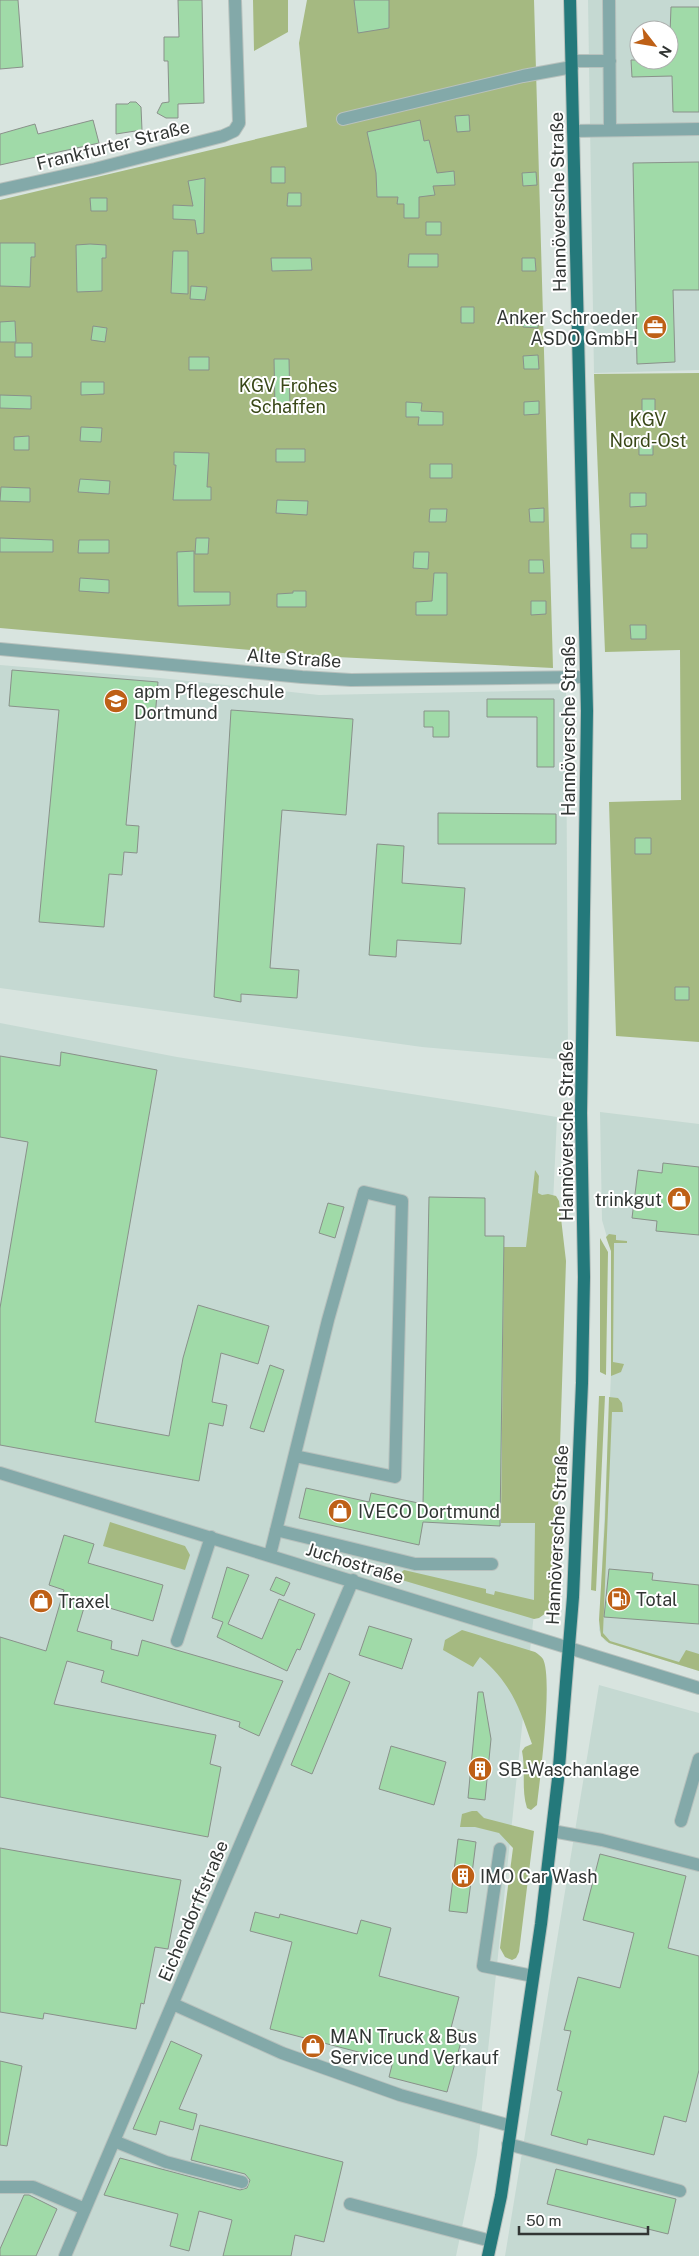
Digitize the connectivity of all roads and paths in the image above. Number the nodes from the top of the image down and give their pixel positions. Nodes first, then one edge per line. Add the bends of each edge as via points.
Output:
1 (235, 0) edge
2 (570, 0) edge
3 (609, 0) edge
4 (610, 61) junction
5 (572, 64) junction
6 (343, 119) dead end
7 (699, 129) edge
8 (573, 130) junction
9 (610, 130) junction
10 (0, 190) edge
11 (0, 650) edge
12 (586, 676) junction
13 (295, 1456) junction
14 (0, 1473) edge
15 (276, 1530) junction
16 (211, 1537) junction
17 (270, 1555) junction
18 (492, 1564) dead end
19 (353, 1580) junction
20 (177, 1641) dead end
21 (568, 1647) junction
22 (699, 1688) edge
23 (699, 1759) edge
24 (681, 1821) dead end
25 (552, 1831) junction
26 (500, 1849) dead end
27 (699, 1865) edge
28 (533, 1976) junction
29 (172, 2004) junction
30 (511, 2126) junction
31 (114, 2141) junction
32 (508, 2144) junction
33 (242, 2182) dead end
34 (0, 2187) edge
35 (680, 2191) dead end
36 (350, 2204) dead end
37 (85, 2209) junction
38 (491, 2241) junction
39 (66, 2256) edge
40 (488, 2256) edge

1 - 10 street, Frankfurter Straße via 238,123 234,131 96,169
2 - 5 main road, Hannöversche Straße
3 - 4 street
4 - 5 street
4 - 9 street
5 - 6 street
5 - 8 main road, Hannöversche Straße
7 - 9 street
8 - 9 street
8 - 12 main road, Hannöversche Straße
11 - 12 street, Alte Straße via 342,679
12 - 21 main road, Hannöversche Straße via 581,1113 584,1277 576,1542
13 - 13 street via 364,1192 402,1201 394,1477
13 - 15 street
14 - 16 street, Juchostraße
15 - 17 street
15 - 18 street via 415,1564
16 - 17 street, Juchostraße
16 - 20 street
17 - 19 street, Juchostraße
19 - 21 street, Juchostraße
19 - 29 street, Eichendorffstraße
21 - 22 street, Juchostraße
21 - 25 main road, Hannöversche Straße
23 - 24 street
25 - 27 street
25 - 28 main road, Hannöversche Straße
26 - 28 street via 483,1966
28 - 30 main road, Hannöversche Straße
29 - 30 street via 282,2053 400,2095
29 - 31 street, Eichendorffstraße
30 - 32 main road, Hannöversche Straße
31 - 33 street via 166,2162
31 - 37 street, Eichendorffstraße
32 - 35 street
32 - 38 main road, Hannöversche Straße
34 - 37 street via 33,2187
36 - 38 street
37 - 39 street, Eichendorffstraße
38 - 40 main road, Hannöversche Straße

